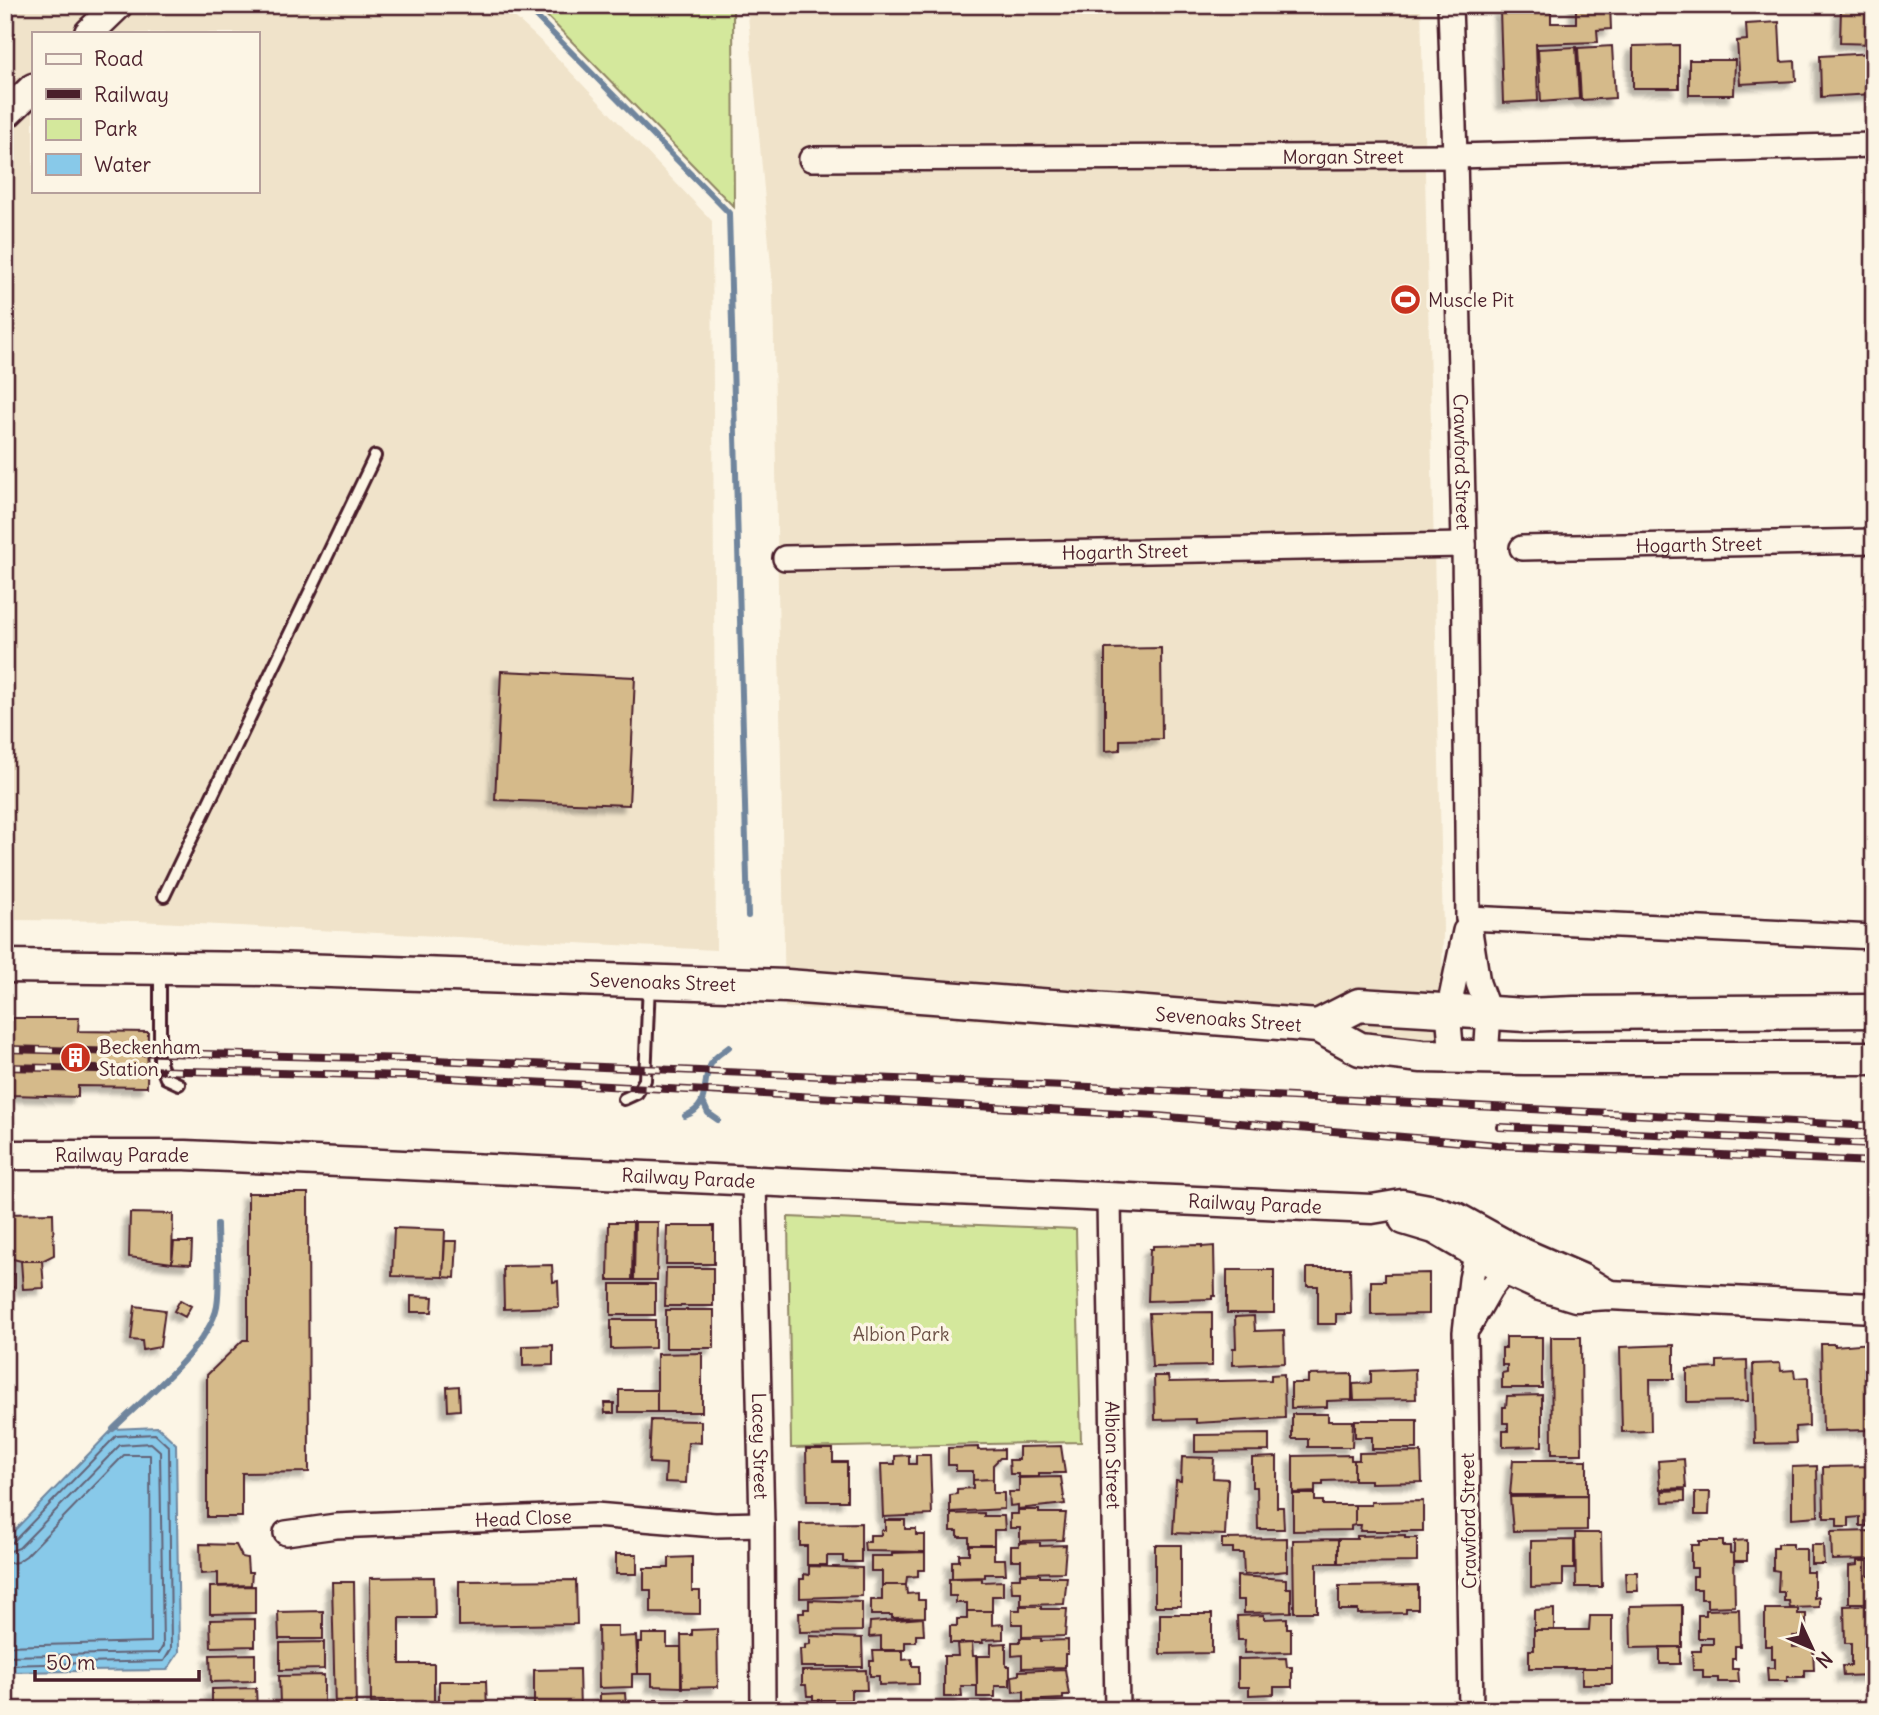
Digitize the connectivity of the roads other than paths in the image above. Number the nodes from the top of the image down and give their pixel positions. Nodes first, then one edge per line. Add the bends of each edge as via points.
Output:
1 (118, 5) edge
2 (1450, 5) edge
3 (90, 32) edge
4 (32, 89) edge
5 (5, 115) edge
6 (1874, 145) edge
7 (1455, 156) junction
8 (811, 159) dead end
9 (375, 456) dead end
10 (1874, 541) edge
11 (1464, 545) junction
12 (1522, 548) dead end
13 (785, 558) dead end
14 (164, 896) dead end
15 (1468, 918) junction
16 (1874, 937) edge
17 (5, 966) edge
18 (160, 969) junction
19 (649, 983) junction
20 (1874, 1011) edge
21 (1448, 1012) junction
22 (1489, 1013) junction
23 (1318, 1026) junction
24 (1452, 1056) junction
25 (1486, 1058) junction
26 (1874, 1058) edge
27 (179, 1084) dead end
28 (624, 1099) dead end
29 (5, 1155) edge
30 (754, 1182) junction
31 (1109, 1199) junction
32 (1479, 1242) junction
33 (1510, 1260) junction
34 (1874, 1308) edge
35 (1465, 1332) junction
36 (762, 1524) junction
37 (286, 1533) dead end
38 (763, 1710) edge
39 (1116, 1710) edge
40 (1471, 1710) edge

1 - 3 street
2 - 7 street, Crawford Street
4 - 5 street
6 - 7 street, Morgan Street
7 - 8 street, Morgan Street
7 - 11 street, Crawford Street
9 - 14 lane
10 - 12 street, Hogarth Street
11 - 13 street, Hogarth Street
11 - 15 street, Crawford Street
15 - 16 street
15 - 21 street, Crawford Street
15 - 22 street, Crawford Street via 1478,983
17 - 18 main road, Sevenoaks Street
18 - 19 main road, Sevenoaks Street
18 - 27 lane via 160,1063 166,1078
19 - 23 main road, Sevenoaks Street via 787,986
19 - 28 lane via 645,1080 637,1093
20 - 22 main road, Sevenoaks Street
21 - 22 main road, Sevenoaks Street
21 - 23 main road, Sevenoaks Street via 1359,1005
21 - 24 street, Crawford Street
22 - 25 street, Crawford Street
23 - 24 main road, Sevenoaks Street via 1360,1049
24 - 25 main road, Sevenoaks Street
25 - 26 main road, Sevenoaks Street
29 - 30 street, Railway Parade via 185,1155
30 - 31 street, Railway Parade
30 - 36 street, Lacey Street
31 - 32 street, Railway Parade via 1372,1209
31 - 39 street, Albion Street
32 - 33 street, Railway Parade
32 - 35 street, Crawford Street
33 - 34 street, Railway Parade via 1540,1286 1576,1297
33 - 35 street
35 - 40 street, Crawford Street
36 - 37 street, Head Close via 715,1525 595,1515 336,1526
36 - 38 street, Lacey Street

